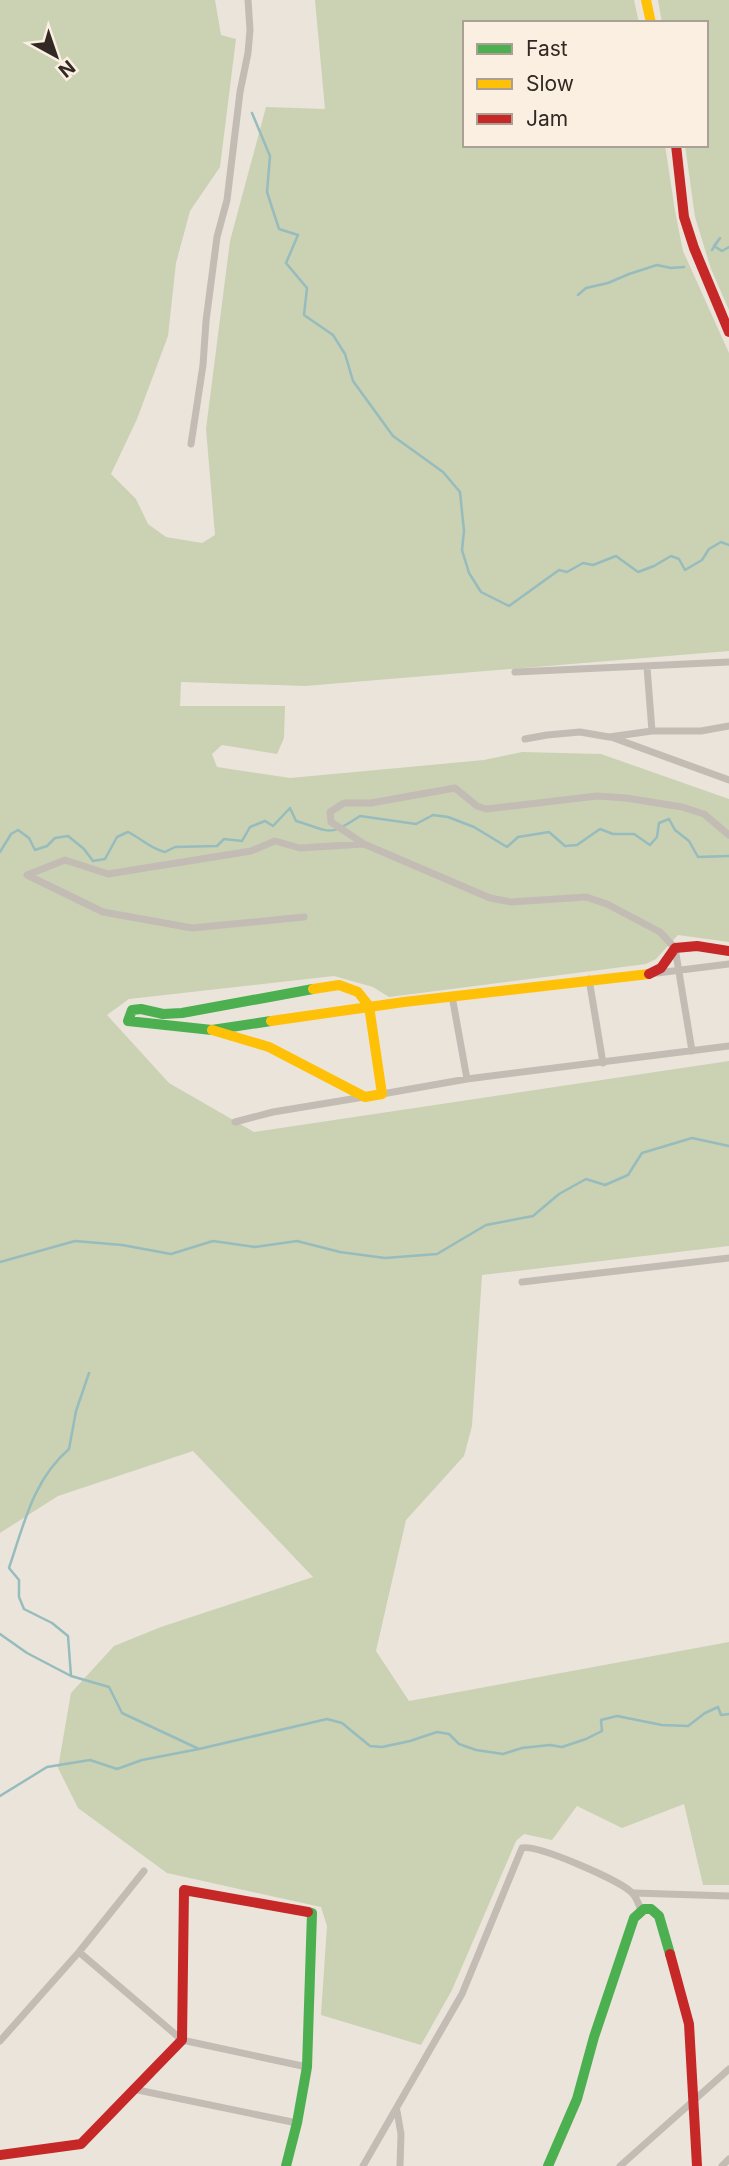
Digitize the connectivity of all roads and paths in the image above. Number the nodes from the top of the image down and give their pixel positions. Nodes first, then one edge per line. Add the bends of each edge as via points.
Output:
1 (248, 0) edge
2 (646, 0) edge
3 (651, 21) edge
4 (676, 147) edge
5 (729, 332) edge
6 (191, 444) dead end
7 (729, 662) edge
8 (647, 667) junction
9 (515, 672) dead end
10 (729, 726) edge
11 (652, 732) junction
12 (609, 737) junction
13 (525, 739) dead end
14 (729, 780) edge
15 (729, 835) edge
16 (364, 844) junction
17 (304, 917) dead end
18 (675, 948) junction
19 (729, 951) edge
20 (729, 964) edge
21 (679, 970) junction
22 (650, 974) junction
23 (589, 979) junction
24 (452, 996) junction
25 (369, 1006) junction
26 (212, 1030) junction
27 (729, 1046) edge
28 (692, 1051) junction
29 (603, 1063) junction
30 (467, 1079) junction
31 (382, 1094) junction
32 (365, 1097) junction
33 (235, 1122) dead end
34 (729, 1258) edge
35 (522, 1282) dead end
36 (144, 1871) dead end
37 (634, 1893) junction
38 (729, 1896) edge
39 (641, 1910) junction
40 (79, 1952) junction
41 (0, 2040) edge
42 (182, 2040) junction
43 (307, 2067) junction
44 (729, 2068) edge
45 (133, 2089) junction
46 (693, 2101) junction
47 (397, 2109) junction
48 (298, 2123) junction
49 (0, 2155) edge
50 (729, 2160) edge
51 (286, 2166) edge
52 (363, 2166) edge
53 (400, 2166) edge
54 (548, 2166) edge
55 (620, 2166) edge
56 (697, 2166) edge
57 (722, 2166) edge

1 - 6 street via 248,53 227,200 217,237
2 - 3 street
4 - 5 street via 684,217
7 - 8 street
8 - 9 street
8 - 11 street
10 - 11 street
11 - 12 street
12 - 13 street via 580,732
12 - 14 street
15 - 16 street via 704,814 682,807 597,796 486,809 455,788 371,803 344,803 330,813 331,822
16 - 17 street via 300,848 275,841 251,851 108,874 65,860 27,876 103,912 192,928
16 - 18 street via 490,898 511,902 586,897 607,904 660,932
18 - 19 street
18 - 21 street
18 - 22 street via 661,968
20 - 21 street
21 - 22 street
21 - 28 street
22 - 23 street
23 - 24 street
23 - 29 street
24 - 25 street
24 - 30 street
25 - 26 street
25 - 26 street via 358,992 339,985 182,1013 132,1010 128,1021
25 - 31 street
26 - 32 street via 269,1047
27 - 28 street
28 - 29 street
29 - 30 street
30 - 31 street
31 - 32 street
32 - 33 street
34 - 35 street
36 - 40 street
37 - 38 street
37 - 39 street
37 - 47 street via 615,1880 522,1848 462,1994
39 - 46 street via 651,1909 659,1916 676,1971 689,2024
39 - 54 street via 621,1954 577,2099
40 - 41 street
40 - 42 street
42 - 43 street
42 - 43 street via 184,1890 312,1913
42 - 45 street
43 - 48 street
44 - 46 street
45 - 48 street
45 - 49 street via 81,2144
46 - 55 street
46 - 56 street
47 - 52 street
47 - 53 street
48 - 51 street
50 - 57 street

